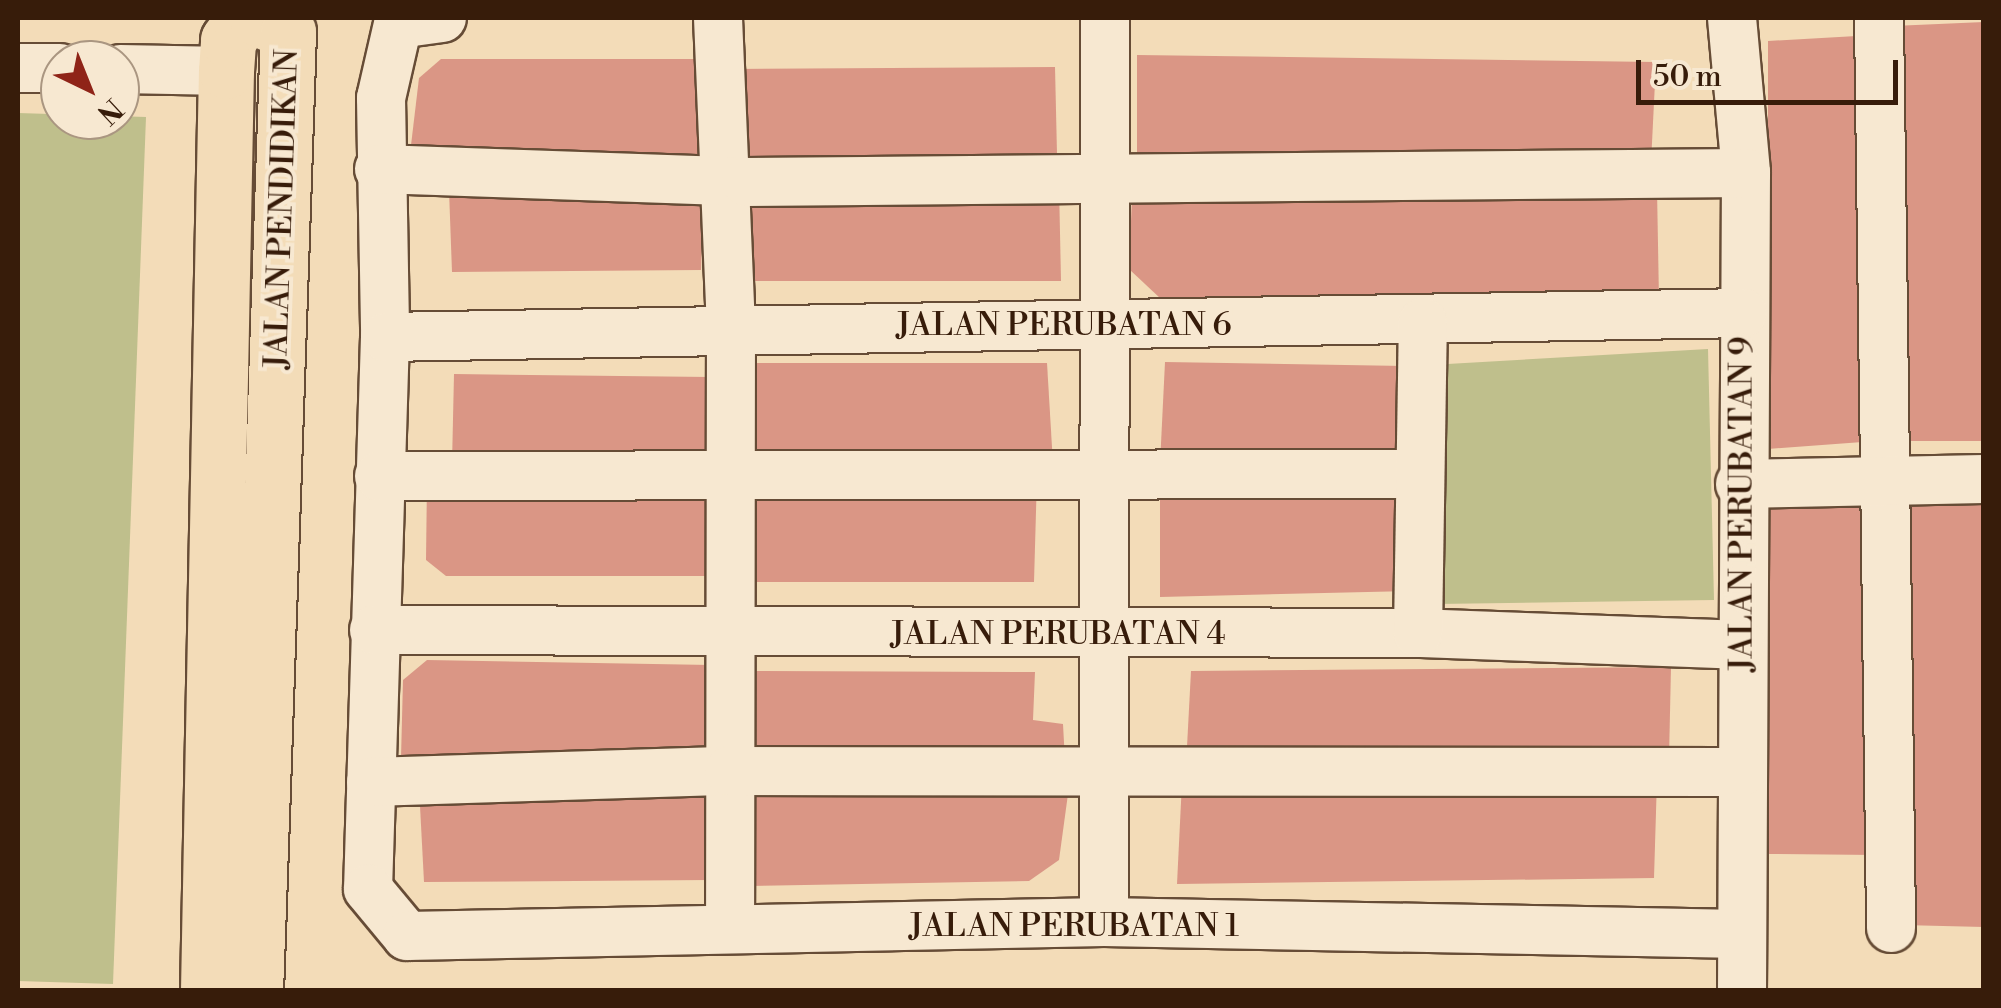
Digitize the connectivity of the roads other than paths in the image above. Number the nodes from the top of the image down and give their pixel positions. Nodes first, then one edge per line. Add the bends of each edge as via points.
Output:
1 (718, 18) edge
2 (1104, 18) edge
3 (1732, 18) edge
4 (1879, 18) edge
5 (420, 21) edge
6 (140, 69) edge
7 (226, 71) junction
8 (379, 169) junction
9 (1746, 173) junction
10 (1107, 176) junction
11 (727, 180) junction
12 (1743, 313) junction
13 (1423, 322) junction
14 (731, 325) junction
15 (1106, 327) junction
16 (384, 337) junction
17 (728, 469) junction
18 (1106, 471) junction
19 (1419, 474) junction
20 (379, 476) junction
21 (1984, 479) edge
22 (1888, 481) junction
23 (1740, 484) junction
24 (374, 630) junction
25 (728, 632) junction
26 (1418, 634) junction
27 (1105, 635) junction
28 (1741, 645) junction
29 (730, 771) junction
30 (1742, 772) junction
31 (1104, 776) junction
32 (371, 782) junction
33 (1104, 922) junction
34 (1891, 928) dead end
35 (730, 930) junction
36 (1742, 934) junction
37 (208, 990) edge
38 (255, 990) edge
39 (1742, 990) edge

1 - 11 street
2 - 10 street
3 - 9 street, JALAN PERUBATAN 9
4 - 22 street
5 - 8 street via 385,57
6 - 7 street
7 - 37 main road, JALAN PENDIDIKAN
7 - 38 main road, JALAN PENDIDIKAN via 240,22 275,22 288,32
8 - 11 street
8 - 16 street
9 - 10 street
9 - 12 street, JALAN PERUBATAN 9
10 - 11 street
10 - 15 street
11 - 14 street
12 - 13 street, JALAN PERUBATAN 6
12 - 23 street, JALAN PERUBATAN 9
13 - 15 street, JALAN PERUBATAN 6
13 - 19 street
14 - 15 street, JALAN PERUBATAN 6
14 - 16 street, JALAN PERUBATAN 6
14 - 17 street
15 - 18 street
16 - 20 street
17 - 18 street
17 - 20 street
17 - 25 street
18 - 19 street
18 - 27 street
19 - 26 street
20 - 24 street
21 - 22 street
22 - 23 street
22 - 34 street
23 - 28 street, JALAN PERUBATAN 9
24 - 25 street, JALAN PERUBATAN 4
24 - 32 street
25 - 27 street, JALAN PERUBATAN 4
25 - 29 street
26 - 27 street, JALAN PERUBATAN 4
26 - 28 street, JALAN PERUBATAN 4
27 - 31 street
28 - 30 street, JALAN PERUBATAN 9
29 - 31 street
29 - 32 street
29 - 35 street
30 - 31 street
30 - 36 street, JALAN PERUBATAN 9
31 - 33 street
32 - 35 street, JALAN PERUBATAN 1 via 368,890 407,936
33 - 35 street, JALAN PERUBATAN 1
33 - 36 street, JALAN PERUBATAN 1
36 - 39 street, JALAN PERUBATAN 9

